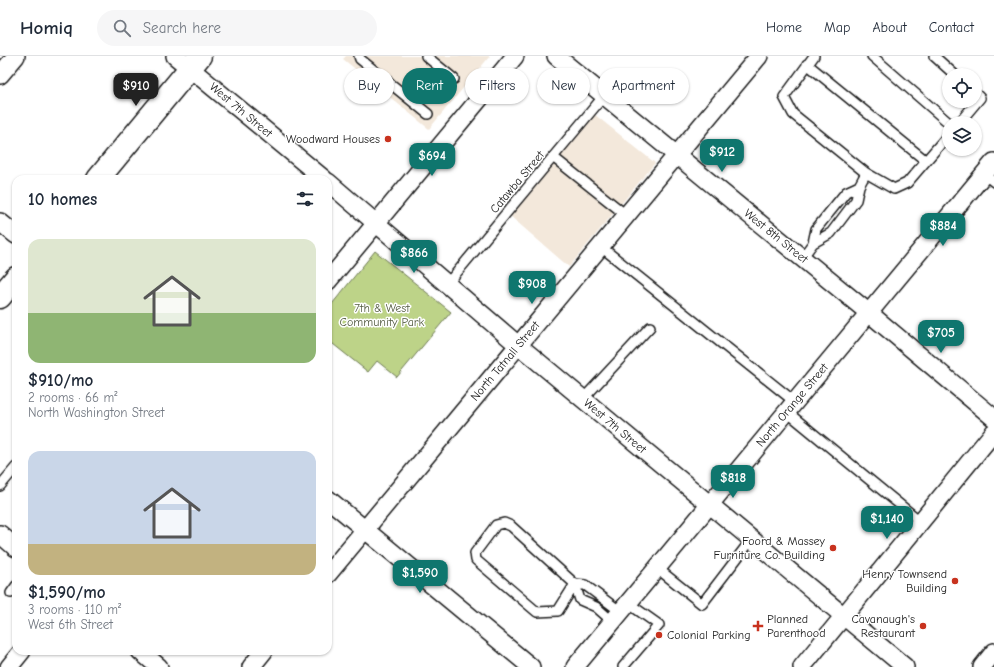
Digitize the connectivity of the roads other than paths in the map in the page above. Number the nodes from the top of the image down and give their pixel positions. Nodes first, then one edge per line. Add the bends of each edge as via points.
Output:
1 (16, 56) edge
2 (360, 56) edge
3 (426, 56) edge
4 (515, 56) edge
5 (556, 56) edge
6 (759, 56) edge
7 (814, 56) edge
8 (872, 56) edge
9 (934, 56) edge
10 (189, 60) edge
11 (807, 64) junction
12 (441, 68) edge
13 (947, 68) edge
14 (0, 75) edge
15 (598, 92) edge
16 (598, 102) edge
17 (613, 104) edge
18 (972, 108) edge
19 (428, 114) dead end
20 (965, 116) edge
21 (942, 117) edge
22 (942, 142) edge
23 (676, 154) junction
24 (554, 157) junction
25 (926, 161) junction
26 (866, 173) junction
27 (991, 173) edge
28 (101, 175) edge
29 (319, 175) edge
30 (332, 185) edge
31 (859, 186) junction
32 (626, 215) junction
33 (0, 222) edge
34 (376, 222) junction
35 (12, 232) edge
36 (813, 243) junction
37 (600, 246) junction
38 (802, 258) junction
39 (332, 276) edge
40 (12, 283) edge
41 (448, 284) junction
42 (0, 297) edge
43 (869, 313) junction
44 (650, 327) dead end
45 (518, 345) junction
46 (583, 399) junction
47 (791, 407) junction
48 (994, 418) edge
49 (994, 432) edge
50 (12, 472) edge
51 (0, 486) edge
52 (332, 502) edge
53 (709, 505) junction
54 (921, 522) junction
55 (365, 530) junction
56 (0, 534) edge
57 (751, 540) junction
58 (12, 544) edge
59 (657, 568) junction
60 (332, 569) edge
61 (575, 584) junction
62 (621, 612) junction
63 (843, 617) junction
64 (994, 652) edge
65 (19, 655) edge
66 (145, 655) edge
67 (261, 655) edge
68 (9, 667) edge
69 (159, 667) edge
70 (251, 667) edge
71 (531, 667) edge
72 (575, 667) edge
73 (623, 667) edge
74 (802, 667) edge
75 (905, 667) edge
76 (982, 667) edge

1 - 14 street
2 - 19 lane via 360,59
3 - 12 lane
4 - 34 street
5 - 15 street, West 8th Street
6 - 23 street, North Tatnall Street
7 - 11 lane
8 - 21 lane
9 - 13 lane
10 - 28 main road
10 - 29 street, West 7th Street
11 - 25 lane
11 - 26 lane via 784,97 793,114
16 - 24 lane, Catawba Street
17 - 23 street, West 8th Street
18 - 20 lane
22 - 25 lane
23 - 32 street, North Tatnall Street
23 - 38 street, West 8th Street
24 - 32 lane
24 - 41 lane, Catawba Street
25 - 26 lane via 907,183 894,189
26 - 31 lane
27 - 43 street, North Orange Street
30 - 34 street, West 7th Street
31 - 36 lane via 846,192 816,229
31 - 36 lane via 856,200 831,233
32 - 37 street, North Tatnall Street
33 - 35 street
34 - 39 street
34 - 41 street, West 7th Street
36 - 38 lane
37 - 45 street, North Tatnall Street
37 - 47 lane
38 - 43 street, West 8th Street
40 - 42 main road
41 - 45 street, West 7th Street
43 - 47 street, North Orange Street
43 - 48 street, West 8th Street
44 - 46 lane
45 - 46 street, West 7th Street
45 - 55 street, North Tatnall Street
46 - 53 street, West 7th Street
47 - 53 street, North Orange Street
47 - 54 lane
49 - 54 street
50 - 51 lane
52 - 55 street
53 - 57 street, West 7th Street
53 - 59 street, North Orange Street
54 - 63 street
55 - 60 street, North Tatnall Street
55 - 71 street
56 - 58 street
57 - 59 lane via 702,604
57 - 63 street, West 7th Street
59 - 62 street, North Orange Street
61 - 61 lane via 511,526 504,523 496,525 475,553 476,560 538,612 558,611
61 - 62 lane via 585,585
61 - 62 lane via 580,600 596,607
62 - 72 street, North Orange Street
62 - 73 lane via 659,625
63 - 74 street
63 - 75 street, West 7th Street
64 - 76 street
65 - 68 street
66 - 69 street
67 - 70 street

